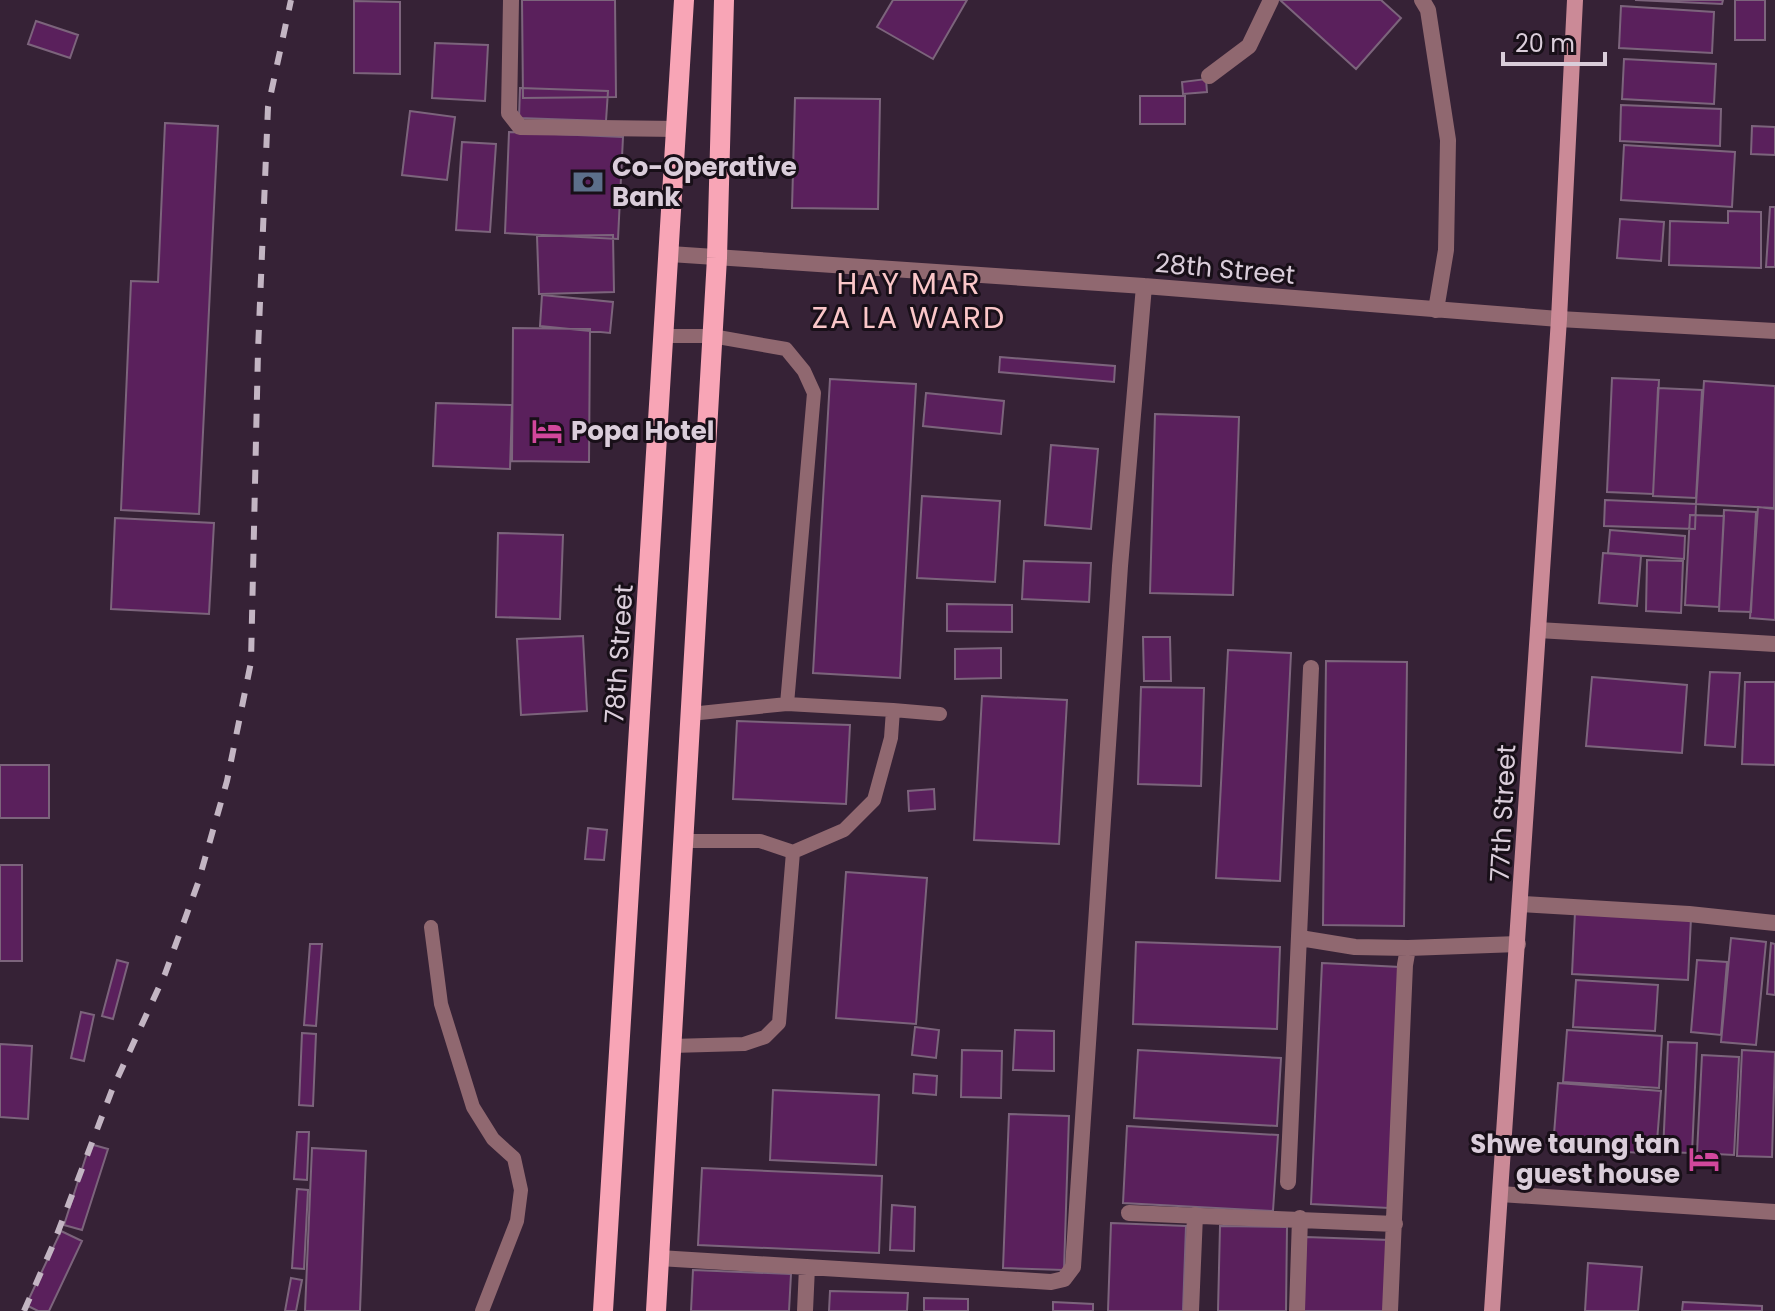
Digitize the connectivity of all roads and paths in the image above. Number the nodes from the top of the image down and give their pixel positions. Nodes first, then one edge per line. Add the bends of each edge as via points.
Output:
1 (511, 0) edge
2 (684, 0) edge
3 (724, 0) edge
4 (1271, 0) edge
5 (1422, 0) edge
6 (1575, 0) edge
7 (1209, 76) dead end
8 (678, 129) junction
9 (670, 254) junction
10 (717, 258) junction
11 (1144, 286) junction
12 (1436, 310) junction
13 (1559, 319) junction
14 (1775, 331) edge
15 (665, 336) junction
16 (712, 336) junction
17 (1538, 630) junction
18 (1775, 644) edge
19 (1311, 668) dead end
20 (787, 704) junction
21 (893, 710) junction
22 (690, 714) junction
23 (940, 714) dead end
24 (683, 841) junction
25 (793, 852) junction
26 (1522, 904) junction
27 (1775, 923) edge
28 (431, 927) dead end
29 (1300, 938) junction
30 (1518, 944) junction
31 (1408, 948) junction
32 (671, 1046) junction
33 (1288, 1182) dead end
34 (1500, 1194) junction
35 (1775, 1212) edge
36 (1129, 1213) dead end
37 (1195, 1215) junction
38 (1300, 1218) junction
39 (1395, 1224) junction
40 (659, 1258) junction
41 (807, 1267) junction
42 (482, 1311) edge
43 (603, 1311) edge
44 (656, 1311) edge
45 (805, 1311) edge
46 (1191, 1311) edge
47 (1297, 1311) edge
48 (1390, 1311) edge
49 (1492, 1311) edge

1 - 8 street via 509,113 520,127
2 - 8 main road, 78th Street
3 - 10 main road
4 - 7 street via 1249,46
5 - 12 street via 1428,10 1448,140 1446,250
6 - 13 street, 77th Street
8 - 9 main road, 78th Street
9 - 10 street, 28th Street
9 - 15 main road, 78th Street
10 - 11 street, 28th Street
10 - 16 main road
11 - 12 street, 28th Street
11 - 41 street via 1118,582 1073,1267 1064,1279 1051,1282
12 - 13 street, 28th Street
13 - 14 street, 28th Street
13 - 17 street, 77th Street
15 - 16 lane
15 - 43 main road, 78th Street
16 - 20 lane via 786,349 814,393
16 - 22 main road
17 - 18 street
17 - 26 street, 77th Street
19 - 29 street
20 - 21 lane
20 - 22 lane
21 - 23 lane
21 - 25 lane via 874,800 844,830
22 - 24 main road
24 - 25 lane via 760,841
24 - 32 main road
25 - 32 lane via 779,1023 765,1037 744,1044
26 - 27 street
26 - 30 street, 77th Street
28 - 42 lane via 441,1004 473,1107 493,1139 514,1158 521,1190 517,1221
29 - 31 street
29 - 33 street
30 - 31 street
30 - 34 street, 77th Street
31 - 39 street
32 - 40 main road
34 - 35 street
34 - 49 street, 77th Street
36 - 37 street
37 - 38 street
37 - 46 street
38 - 39 street
38 - 47 street
39 - 48 street
40 - 41 street
40 - 44 main road
41 - 45 street

